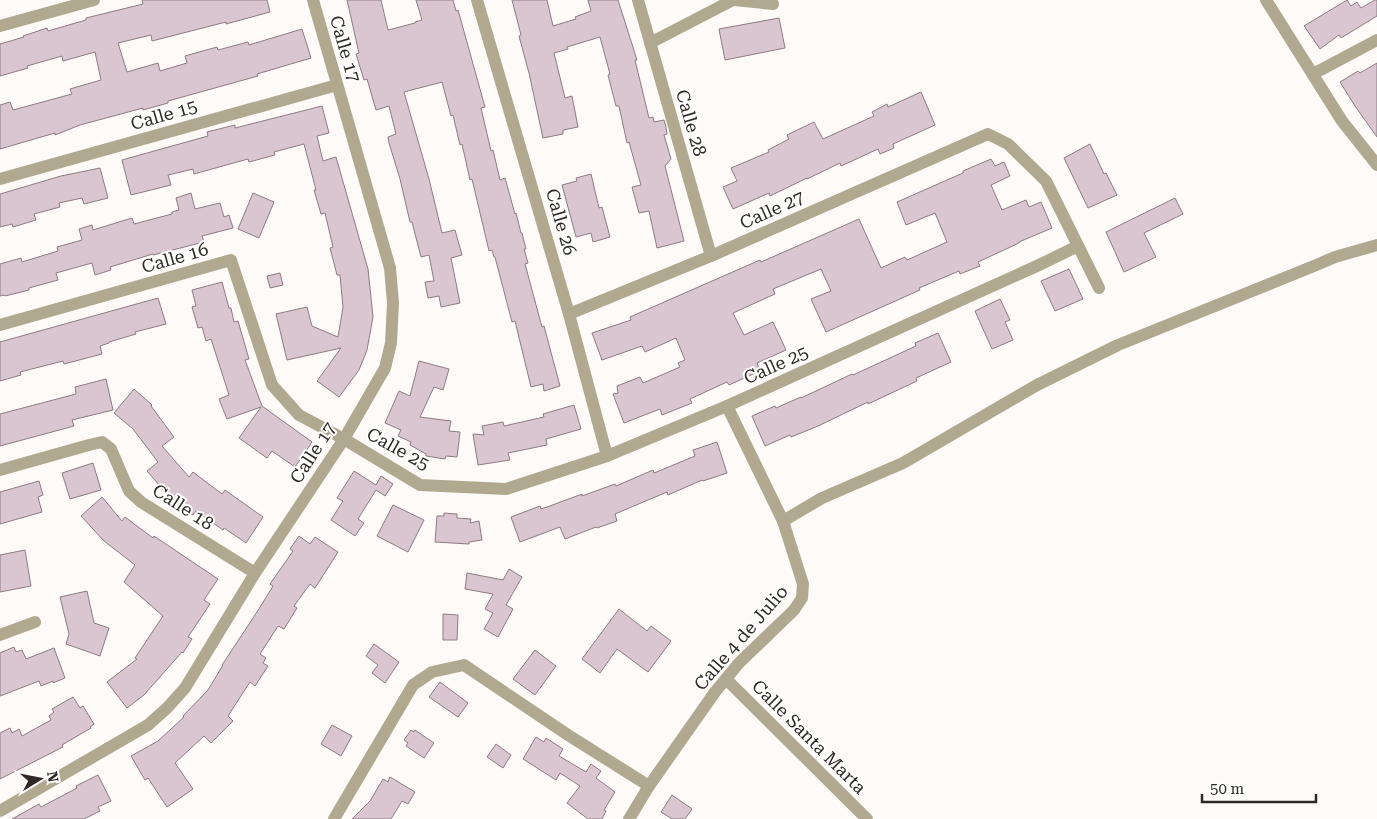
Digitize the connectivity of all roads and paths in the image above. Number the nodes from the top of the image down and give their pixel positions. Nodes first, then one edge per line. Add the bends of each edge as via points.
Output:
1 (94, 0) edge
2 (313, 0) edge
3 (478, 0) edge
4 (638, 0) edge
5 (733, 0) edge
6 (1266, 0) edge
7 (773, 4) dead end
8 (0, 26) edge
9 (1377, 40) edge
10 (650, 42) junction
11 (1313, 74) junction
12 (337, 85) junction
13 (1377, 165) edge
14 (0, 179) edge
15 (1377, 245) edge
16 (1078, 246) junction
17 (711, 256) junction
18 (1099, 288) dead end
19 (569, 314) junction
20 (0, 325) edge
21 (727, 406) junction
22 (344, 439) junction
23 (607, 456) junction
24 (0, 470) edge
25 (782, 521) junction
26 (255, 573) junction
27 (35, 622) dead end
28 (0, 635) edge
29 (726, 679) junction
30 (649, 786) junction
31 (0, 811) edge
32 (334, 819) edge
33 (630, 819) edge
34 (867, 819) edge

1 - 8 street
2 - 12 street, Calle 17
3 - 19 street, Calle 26
4 - 10 street, Calle 28
5 - 7 street
5 - 10 street
6 - 11 street
9 - 11 street
10 - 17 street, Calle 28
11 - 13 street via 1342,121
12 - 14 street, Calle 15
12 - 22 street, Calle 17 via 390,268 394,303 391,344 385,368
15 - 25 street via 1314,266 1118,345 1037,385 903,464 822,498
16 - 17 street, Calle 27 via 1046,181 1008,144 988,134
16 - 18 street
16 - 21 street, Calle 25
17 - 19 street, Calle 27
19 - 23 street, Calle 26
20 - 22 street, Calle 16 via 231,260 272,385 298,415
21 - 23 street, Calle 25
21 - 25 street
22 - 23 street, Calle 25 via 420,485 506,489
22 - 26 street, Calle 17
24 - 26 street, Calle 18 via 102,442 111,449 129,491 141,502
25 - 29 street, Calle 4 de Julio via 804,584 802,598
26 - 31 street, Calle 17 via 185,688 167,708 148,725
27 - 28 street
29 - 30 street, Calle 4 de Julio
29 - 34 street, Calle Santa Marta
30 - 32 street via 464,665 432,672 413,685
30 - 33 street, Calle 4 de Julio

